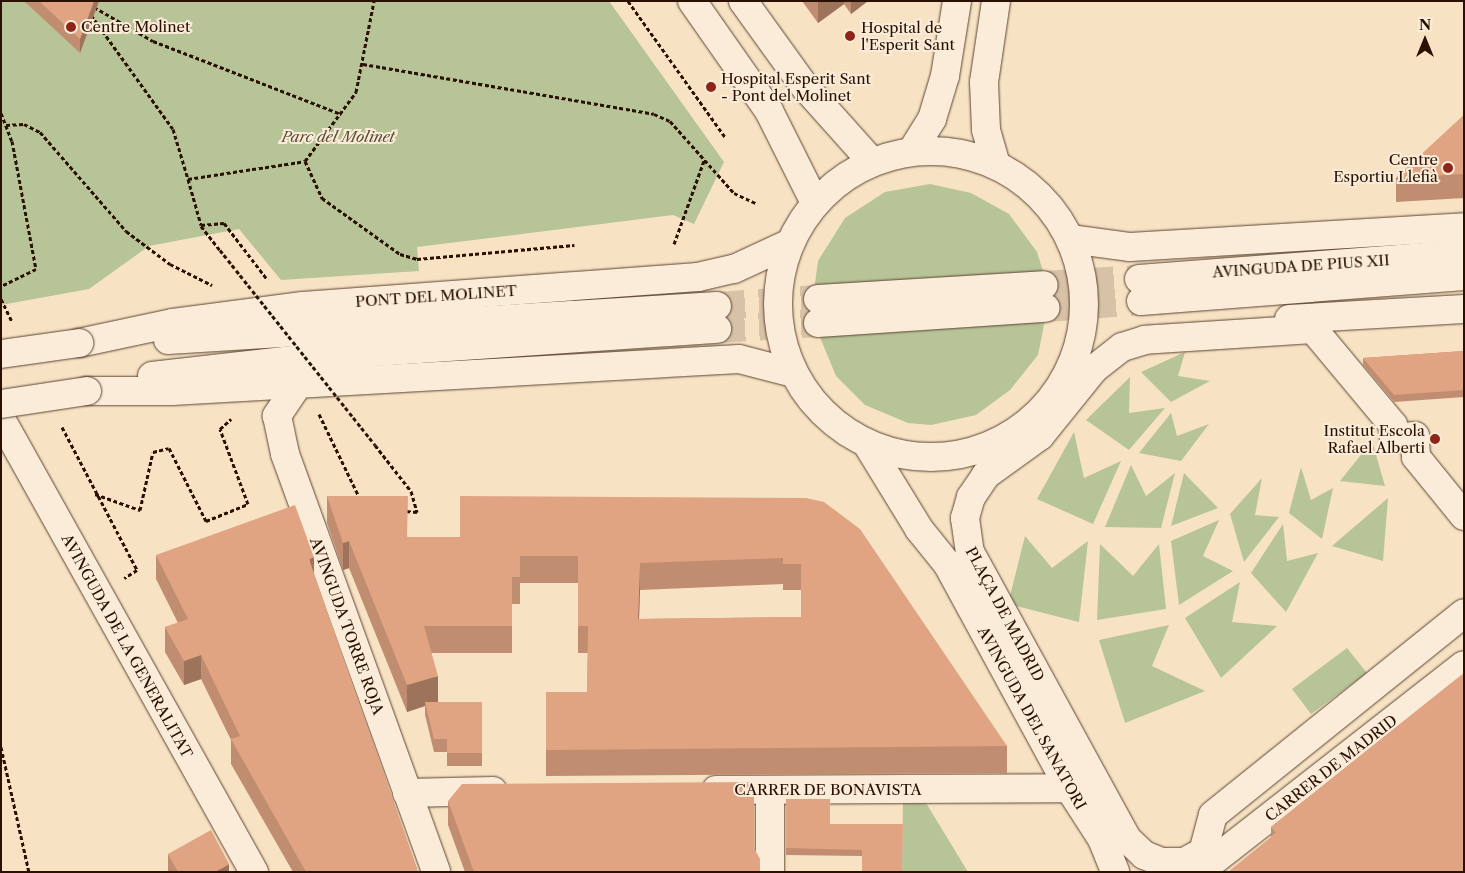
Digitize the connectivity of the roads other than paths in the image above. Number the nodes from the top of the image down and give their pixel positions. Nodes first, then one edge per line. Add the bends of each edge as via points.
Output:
1 (692, 1) edge
2 (743, 1) edge
3 (956, 1) edge
4 (996, 1) edge
5 (912, 151) junction
6 (872, 162) junction
7 (996, 165) junction
8 (815, 203) junction
9 (1464, 227) edge
10 (1070, 238) junction
11 (788, 244) junction
12 (1464, 254) edge
13 (1464, 276) edge
14 (1045, 296) tunnel mouth
15 (1464, 309) edge
16 (818, 311) tunnel mouth
17 (79, 343) junction
18 (1078, 350) junction
19 (1, 354) edge
20 (793, 372) junction
21 (299, 383) junction
22 (87, 391) junction
23 (1, 404) edge
24 (1, 420) edge
25 (867, 444) junction
26 (973, 452) junction
27 (1464, 516) edge
28 (948, 565) junction
29 (1464, 614) edge
30 (1464, 665) edge
31 (1069, 788) junction
32 (691, 790) edge
33 (770, 790) junction
34 (522, 791) edge
35 (408, 793) junction
36 (254, 872) edge
37 (436, 872) edge
38 (770, 872) edge
39 (1115, 872) edge
40 (1199, 872) edge

1 - 8 street via 769,111
2 - 6 street via 805,87
3 - 5 street via 943,85 932,119
4 - 7 street via 984,82 986,130
5 - 6 street
5 - 7 street via 955,152
6 - 8 street via 841,179
7 - 10 street via 1040,195
8 - 11 street
9 - 10 street via 1130,247
10 - 18 street via 1082,274 1085,312
11 - 17 street, PONT DEL MOLINET via 734,269 698,277 303,306 173,324
11 - 20 street via 778,295 779,331
12 - 13 street, AVINGUDA DE PIUS XII via 1140,290
14 - 16 street
15 - 18 street via 1118,330
17 - 19 street, PONT DEL MOLINET, bridge
17 - 22 street, PONT DEL MOLINET via 717,317 169,372
18 - 26 street via 1055,395 1043,407 1019,430
20 - 21 street, PONT DEL MOLINET via 739,359
20 - 25 street via 824,414
21 - 22 street, PONT DEL MOLINET
21 - 35 street, AVINGUDA TORRE ROJA via 277,416 285,454
22 - 23 street, PONT DEL MOLINET, bridge
24 - 36 street, AVINGUDA DE LA GENERALITAT
25 - 26 street via 902,455 937,458
25 - 28 street, AVINGUDA DEL SANATORI via 919,529
26 - 28 street, AVINGUDA DEL SANATORI via 947,524
27 - 29 street, PLAÇA DE MADRID via 1416,457 1415,436 1394,438 1394,425 1313,329 1145,340 1118,350 1094,369 1050,427 986,474 971,497 965,529 970,552 1128,839 1144,855 1161,862 1184,862 1203,852 1213,815
28 - 31 street, AVINGUDA DEL SANATORI
30 - 40 street, CARRER DE MADRID
31 - 33 street, CARRER DE BONAVISTA
31 - 39 street, AVINGUDA DEL SANATORI via 1102,839
32 - 33 street, CARRER DE BONAVISTA
33 - 38 street
34 - 35 street
35 - 37 street, AVINGUDA TORRE ROJA

